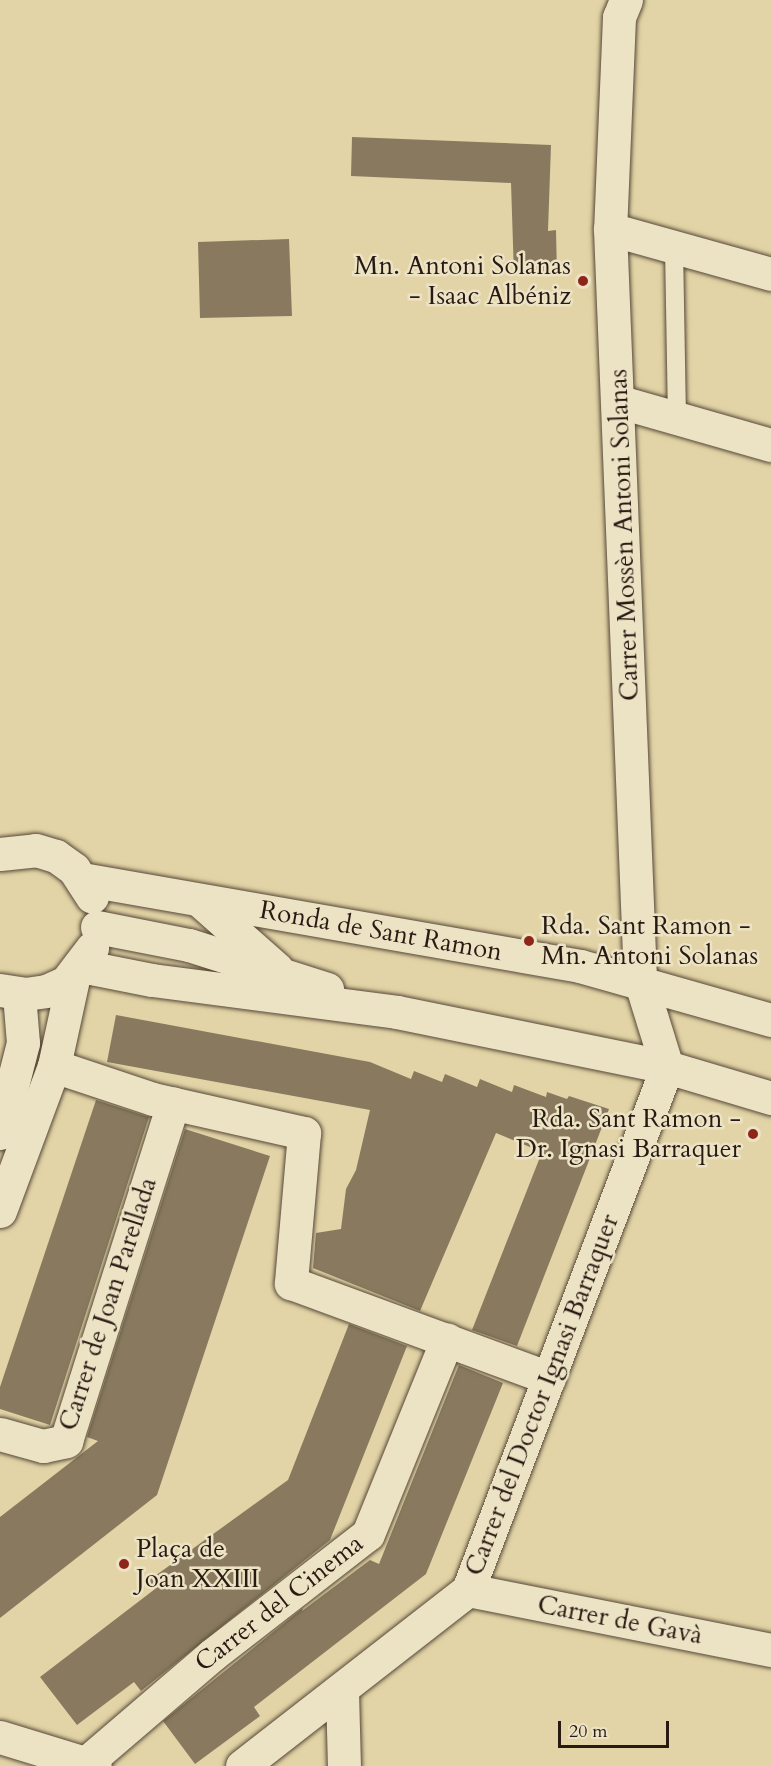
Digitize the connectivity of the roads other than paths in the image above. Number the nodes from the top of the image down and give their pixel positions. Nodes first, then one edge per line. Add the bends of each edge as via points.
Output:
1 (626, 0) edge
2 (610, 229) junction
3 (674, 247) junction
4 (771, 274) edge
5 (620, 402) junction
6 (677, 418) junction
7 (771, 445) edge
8 (5, 848) edge
9 (82, 879) junction
10 (200, 900) junction
11 (97, 927) junction
12 (78, 970) junction
13 (283, 974) junction
14 (640, 980) junction
15 (9, 992) edge
16 (397, 1012) junction
17 (771, 1020) edge
18 (54, 1066) junction
19 (667, 1067) junction
20 (771, 1098) edge
21 (173, 1104) junction
22 (0, 1133) edge
23 (0, 1210) edge
24 (447, 1340) junction
25 (549, 1378) junction
26 (0, 1434) edge
27 (468, 1590) junction
28 (771, 1650) edge
29 (342, 1690) junction
30 (0, 1737) edge
31 (91, 1765) edge
32 (242, 1766) edge
33 (344, 1766) edge

1 - 2 street, Carrer Mossèn Antoni Solanas via 620,17
2 - 3 street
2 - 5 street, Carrer Mossèn Antoni Solanas
3 - 4 street
3 - 6 lane
5 - 6 street
5 - 14 street, Carrer Mossèn Antoni Solanas
6 - 7 street
8 - 9 street via 56,856
9 - 10 street, Ronda de Sant Ramon
9 - 11 street via 95,906
10 - 13 street, Ronda de Sant Ramon
10 - 14 street, Ronda de Sant Ramon via 580,966
11 - 12 street via 92,948
11 - 13 street, Ronda de Sant Ramon via 189,945
12 - 15 street via 46,991
12 - 16 street, Ronda de Sant Ramon
12 - 18 street
13 - 16 street, Ronda de Sant Ramon
14 - 17 street, Ronda de Sant Ramon
14 - 19 street, Carrer Mossèn Antoni Solanas
15 - 22 street via 23,1043
16 - 19 street, Ronda de Sant Ramon
18 - 21 street
18 - 23 street
19 - 20 street, Ronda de Sant Ramon
19 - 25 street, Carrer del Doctor Ignasi Barraquer
21 - 24 street via 304,1133 291,1283
21 - 26 street, Carrer de Joan Parellada via 66,1441 43,1446
24 - 25 street
24 - 31 street, Carrer del Cinema via 368,1534 212,1655
25 - 27 street, Carrer del Doctor Ignasi Barraquer
27 - 28 street, Carrer de Gavà
27 - 29 street, Carrer del Doctor Ignasi Barraquer
29 - 32 street, Carrer del Doctor Ignasi Barraquer
29 - 33 street
30 - 31 street

